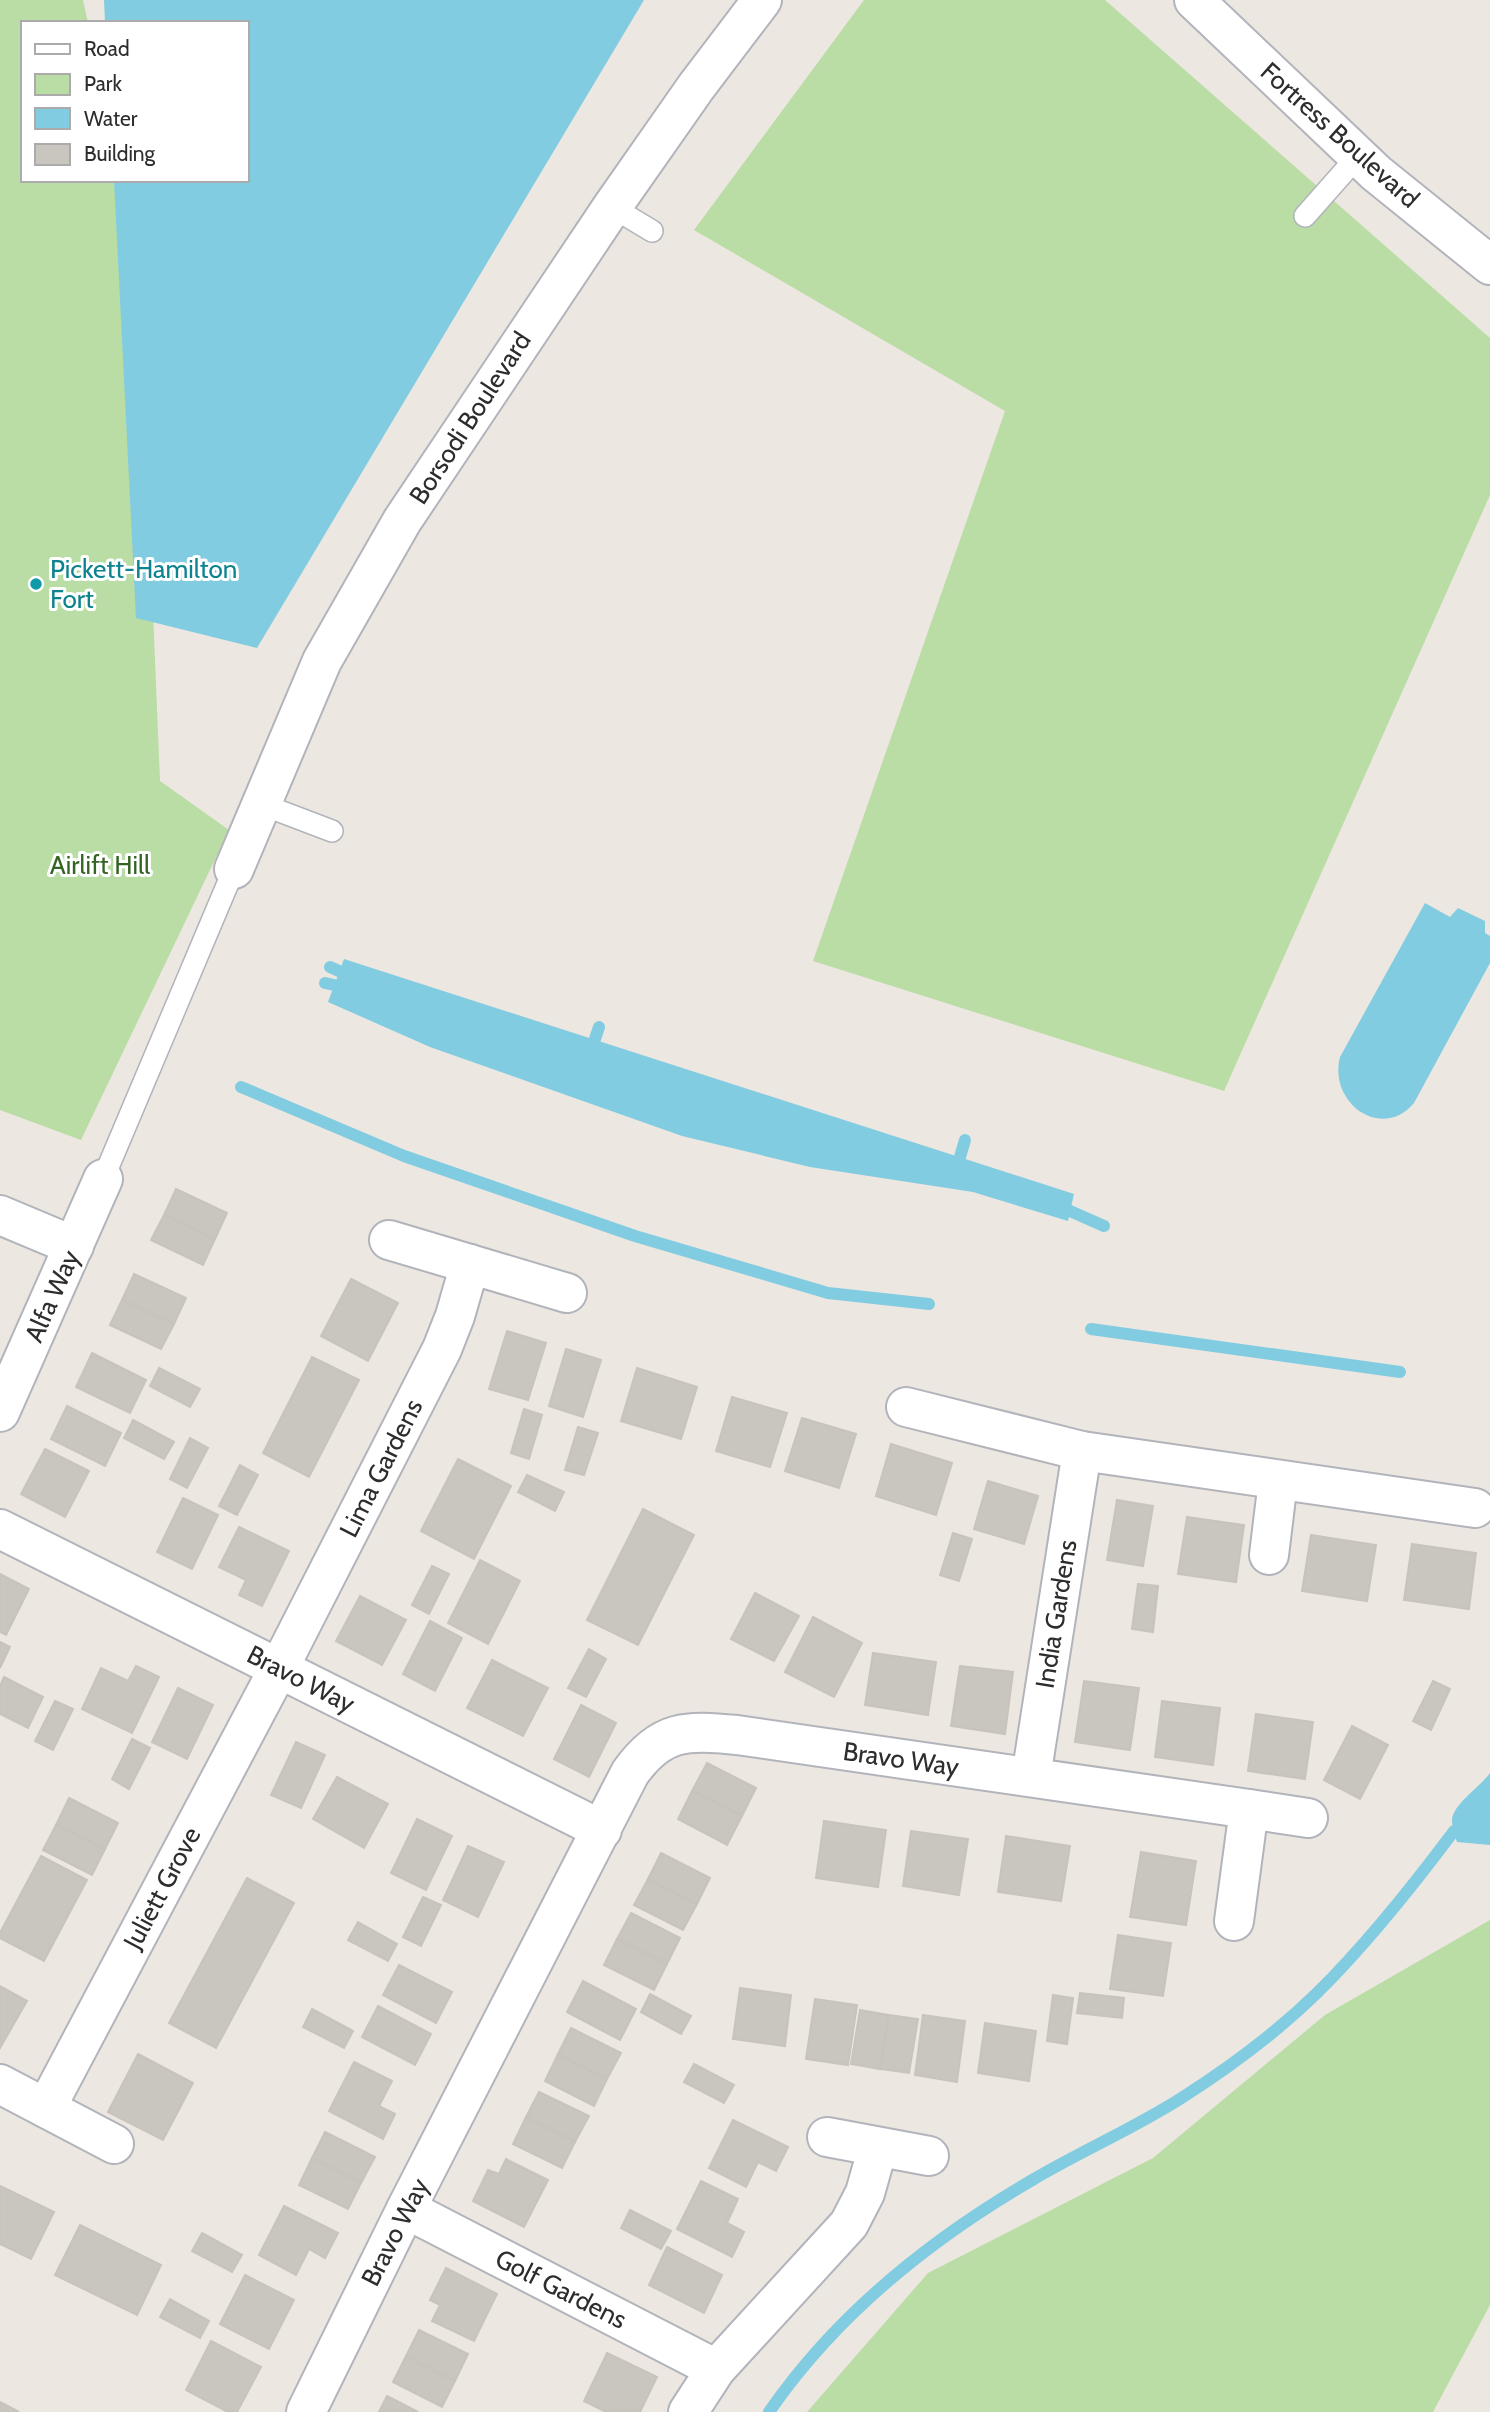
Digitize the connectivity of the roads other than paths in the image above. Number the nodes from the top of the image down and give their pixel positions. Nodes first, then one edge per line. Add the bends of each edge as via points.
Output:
1 (762, 0) edge
2 (1194, 0) edge
3 (1359, 156) junction
4 (612, 207) junction
5 (1305, 216) dead end
6 (652, 231) dead end
7 (1490, 265) edge
8 (261, 804) junction
9 (332, 831) dead end
10 (234, 869) joint
11 (103, 1179) joint
12 (3, 1225) edge
13 (389, 1240) dead end
14 (74, 1246) junction
15 (470, 1264) junction
16 (568, 1293) dead end
17 (906, 1407) dead end
18 (0, 1412) edge
19 (1082, 1451) junction
20 (1278, 1481) junction
21 (1475, 1508) dead end
22 (0, 1529) edge
23 (1269, 1555) dead end
24 (279, 1668) junction
25 (1031, 1777) junction
26 (1249, 1809) junction
27 (1308, 1818) dead end
28 (602, 1830) junction
29 (1234, 1921) dead end
30 (0, 2084) edge
31 (46, 2108) junction
32 (827, 2137) dead end
33 (114, 2144) dead end
34 (878, 2147) junction
35 (929, 2155) dead end
36 (406, 2209) junction
37 (716, 2368) junction
38 (306, 2412) edge
39 (688, 2412) edge

1 - 4 street, Borsodi Boulevard
2 - 3 street, Fortress Boulevard
3 - 5 lane
3 - 7 street, Fortress Boulevard
4 - 6 lane
4 - 8 street, Borsodi Boulevard via 402,521 322,661
8 - 9 lane
8 - 10 street, Borsodi Boulevard
10 - 11 lane
11 - 14 street, Alfa Way
12 - 14 street
13 - 15 street
14 - 18 street, Alfa Way
15 - 16 street
15 - 24 street, Lima Gardens via 442,1349
17 - 19 street
19 - 20 street
19 - 25 street, India Gardens
20 - 21 street
20 - 23 street
22 - 24 street, Bravo Way
24 - 28 street, Bravo Way
24 - 31 street, Juliett Grove
25 - 26 street, Bravo Way
25 - 28 street, Bravo Way via 737,1735 681,1733 653,1746 640,1759
26 - 27 street, Bravo Way
26 - 29 street
28 - 36 street, Bravo Way
30 - 31 street
31 - 33 street
32 - 34 street
34 - 35 street
34 - 37 street via 866,2193 849,2224
36 - 37 street, Golf Gardens
36 - 38 street, Bravo Way
37 - 39 street

